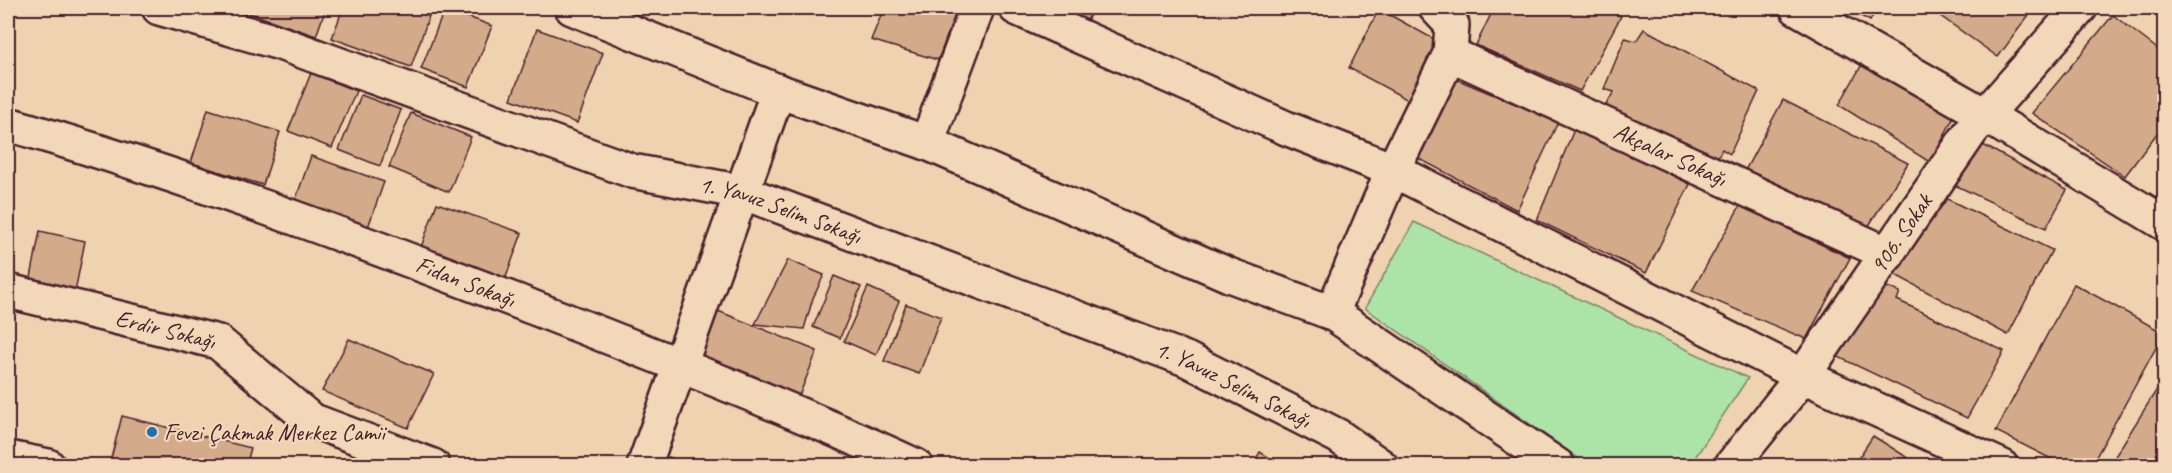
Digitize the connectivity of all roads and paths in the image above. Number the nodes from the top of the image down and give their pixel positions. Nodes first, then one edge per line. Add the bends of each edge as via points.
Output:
1 (159, 8) edge
2 (572, 8) edge
3 (977, 8) edge
4 (1016, 8) edge
5 (1436, 8) edge
6 (1797, 8) edge
7 (2080, 8) edge
8 (1450, 54) junction
9 (778, 91) junction
10 (1985, 115) junction
11 (8, 124) edge
12 (927, 143) junction
13 (1393, 170) junction
14 (742, 192) junction
15 (2164, 223) edge
16 (1888, 254) junction
17 (8, 291) edge
18 (1332, 313) junction
19 (680, 365) junction
20 (1803, 376) junction
21 (8, 458) edge
22 (48, 465) edge
23 (433, 465) edge
24 (644, 465) edge
25 (916, 465) edge
26 (1381, 465) edge
27 (1555, 465) edge
28 (1731, 465) edge
29 (2001, 465) edge

1 - 14 street, 1. Yavuz Selim Sokağı via 280,43 633,171
2 - 9 street
3 - 12 street
4 - 13 street via 1286,128
5 - 8 street via 1452,25
6 - 10 street
7 - 10 street, 906. Sokak
8 - 13 street
8 - 16 street, Akçalar Sokağı
9 - 12 street
9 - 14 street
10 - 15 street
10 - 16 street, 906. Sokak
11 - 19 street, Fidan Sokağı via 347,236
12 - 18 street via 1229,275
13 - 18 street
13 - 20 street
14 - 19 street
14 - 26 street, 1. Yavuz Selim Sokağı via 1186,359 1338,436
16 - 20 street, 906. Sokak
17 - 23 street, Erdir Sokağı via 218,342 311,420
18 - 27 street
19 - 24 street
19 - 25 street, Fidan Sokağı
20 - 28 street, 906. Sokak
20 - 29 street
21 - 22 street

